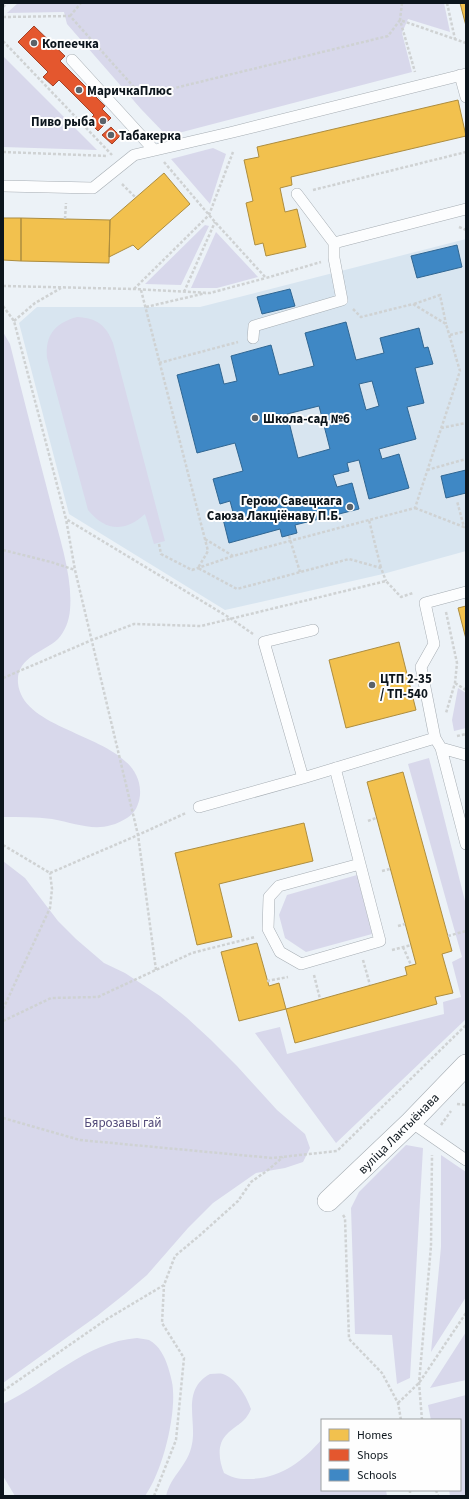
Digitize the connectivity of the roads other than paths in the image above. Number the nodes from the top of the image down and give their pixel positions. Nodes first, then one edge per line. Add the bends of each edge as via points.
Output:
1 (72, 60) dead end
2 (463, 74) edge
3 (466, 97) edge
4 (154, 150) junction
5 (3, 186) edge
6 (297, 194) road end
7 (466, 209) edge
8 (334, 243) junction
9 (253, 338) road end
10 (466, 592) edge
11 (314, 630) dead end
12 (435, 738) junction
13 (441, 748) junction
14 (466, 755) edge
15 (335, 768) junction
16 (303, 778) junction
17 (199, 807) road end
18 (466, 844) edge
19 (360, 864) junction
20 (466, 1065) edge
21 (411, 1122) junction
22 (466, 1160) edge
23 (328, 1201) road end

1 - 4 lane
2 - 3 lane
2 - 4 lane
4 - 5 lane via 134,155 93,188
6 - 8 lane
7 - 8 lane
8 - 9 lane via 334,258 342,300 254,326
10 - 12 lane via 425,603 434,644 420,666
11 - 16 lane via 264,642
12 - 13 lane
12 - 15 lane
13 - 14 lane
13 - 18 lane
15 - 16 lane
15 - 19 lane
16 - 17 lane
19 - 19 lane via 380,941 301,964 280,952 268,929 269,897 279,886
20 - 21 street, вуліца Лактыёнава
21 - 22 lane
21 - 23 street, вуліца Лактыёнава

